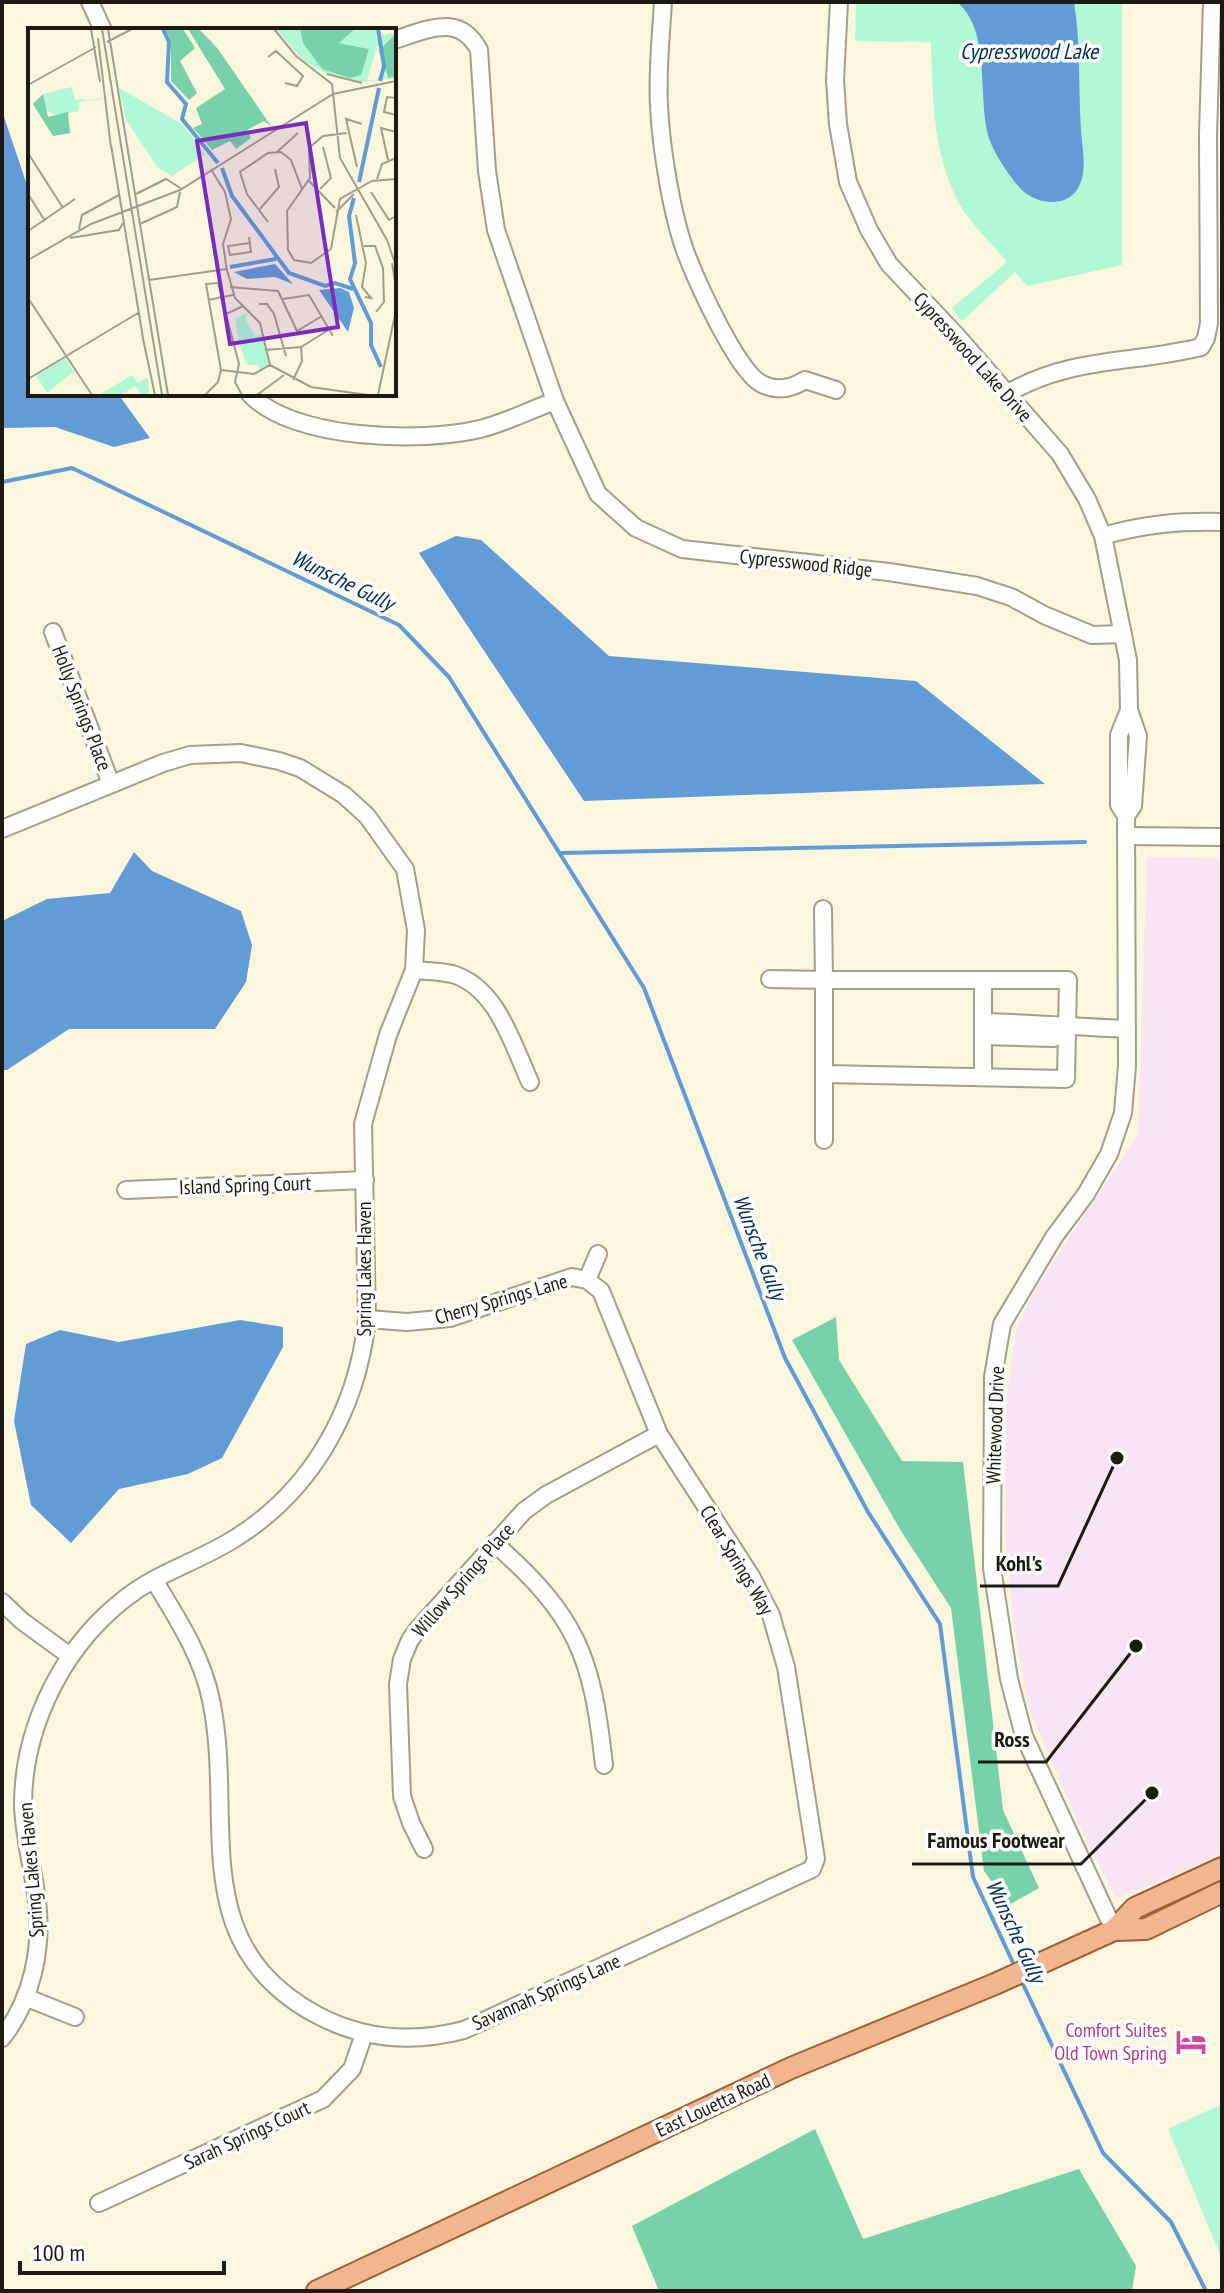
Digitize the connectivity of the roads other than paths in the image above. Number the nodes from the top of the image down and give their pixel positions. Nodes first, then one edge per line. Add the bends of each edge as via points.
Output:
1 (90, 2) edge
2 (663, 2) edge
3 (839, 2) edge
4 (1212, 2) edge
5 (102, 28) edge
6 (396, 39) edge
7 (836, 390) dead end
8 (1008, 393) junction
9 (252, 396) edge
10 (555, 401) junction
11 (1222, 522) edge
12 (1103, 536) junction
13 (53, 632) dead end
14 (1123, 634) junction
15 (111, 784) junction
16 (2, 829) edge
17 (1126, 836) junction
18 (1222, 837) edge
19 (823, 909) dead end
20 (414, 970) junction
21 (770, 979) dead end
22 (824, 980) junction
23 (983, 980) junction
24 (1068, 1027) junction
25 (983, 1029) junction
26 (1127, 1029) junction
27 (983, 1071) junction
28 (824, 1074) junction
29 (530, 1082) dead end
30 (824, 1140) dead end
31 (365, 1180) junction
32 (126, 1190) dead end
33 (598, 1254) dead end
34 (587, 1280) junction
35 (367, 1319) junction
36 (659, 1434) junction
37 (494, 1543) junction
38 (154, 1580) junction
39 (2, 1602) edge
40 (70, 1656) junction
41 (604, 1765) dead end
42 (424, 1849) dead end
43 (814, 1867) joint
44 (1222, 1868) edge
45 (1222, 1892) edge
46 (1114, 1930) junction
47 (25, 1997) junction
48 (75, 2017) dead end
49 (364, 2034) junction
50 (2, 2038) edge
51 (99, 2203) dead end
52 (317, 2291) edge

1 - 5 street
2 - 7 street via 659,106 668,179 686,255 722,331 760,383 778,389 805,380
3 - 8 street, Cypresswood Lake Drive via 838,124 854,197 889,264
4 - 8 street via 1206,338 1201,347 1180,352 1059,370
6 - 10 street, Cypresswood Ridge via 455,26 472,37 479,50 496,230
8 - 12 street, Cypresswood Lake Drive via 1060,454
9 - 10 street via 261,406 298,421 353,434 417,438 481,429
10 - 14 street, Cypresswood Ridge via 598,494 636,528 682,549 977,586 1092,635
11 - 12 street via 1139,525
12 - 14 street, Cypresswood Lake Drive
13 - 15 street, Holly Springs Place
14 - 17 street, Cypresswood Lake Drive via 1129,710 1138,736 1127,761 1133,806 1126,816
15 - 16 street, Spring Lakes Haven
15 - 20 street, Spring Lakes Haven via 163,763 215,753 279,761 322,780 367,816 405,869 416,930
17 - 18 street
17 - 26 street, Whitewood Drive
19 - 22 street
20 - 29 street via 451,974 475,984 492,1002
20 - 31 street, Spring Lakes Haven via 388,1035 363,1124
21 - 22 street
22 - 23 street
22 - 28 street
23 - 24 street via 1068,980
23 - 25 street
24 - 25 street via 1052,1023
24 - 26 street
24 - 27 street via 1066,1079
25 - 27 street
26 - 46 street, Whitewood Drive via 1123,1113 1109,1154 1006,1316 993,1377 992,1568 1009,1679 1024,1736
27 - 28 street
28 - 30 street
31 - 32 street, Island Spring Court
31 - 35 street, Spring Lakes Haven
33 - 34 street
34 - 35 street, Cherry Springs Lane via 564,1278 450,1318
34 - 36 street, Clear Springs Way via 604,1295
35 - 38 street, Spring Lakes Haven via 359,1366 336,1429 303,1479 255,1525
36 - 37 street, Willow Springs Place via 534,1503
36 - 43 street, Clear Springs Way via 751,1576 776,1628
37 - 41 street via 548,1595 576,1639 595,1692
37 - 42 street, Willow Springs Place via 410,1640 398,1673 402,1796
38 - 40 street, Spring Lakes Haven via 113,1608
38 - 49 street, Savannah Springs Lane via 197,1655 211,1698 222,1877 232,1920 257,1965 289,1997 327,2021
39 - 40 street
40 - 47 street, Spring Lakes Haven via 41,1710 25,1772 25,1829 38,1937
43 - 49 street, Savannah Springs Lane via 475,2026 415,2039
44 - 46 main road, East Louetta Road via 1135,1908
45 - 46 main road, East Louetta Road via 1146,1929
46 - 52 main road, East Louetta Road via 791,2068
47 - 48 street
47 - 50 street, Spring Lakes Haven
49 - 51 street, Sarah Springs Court via 352,2069 323,2099

